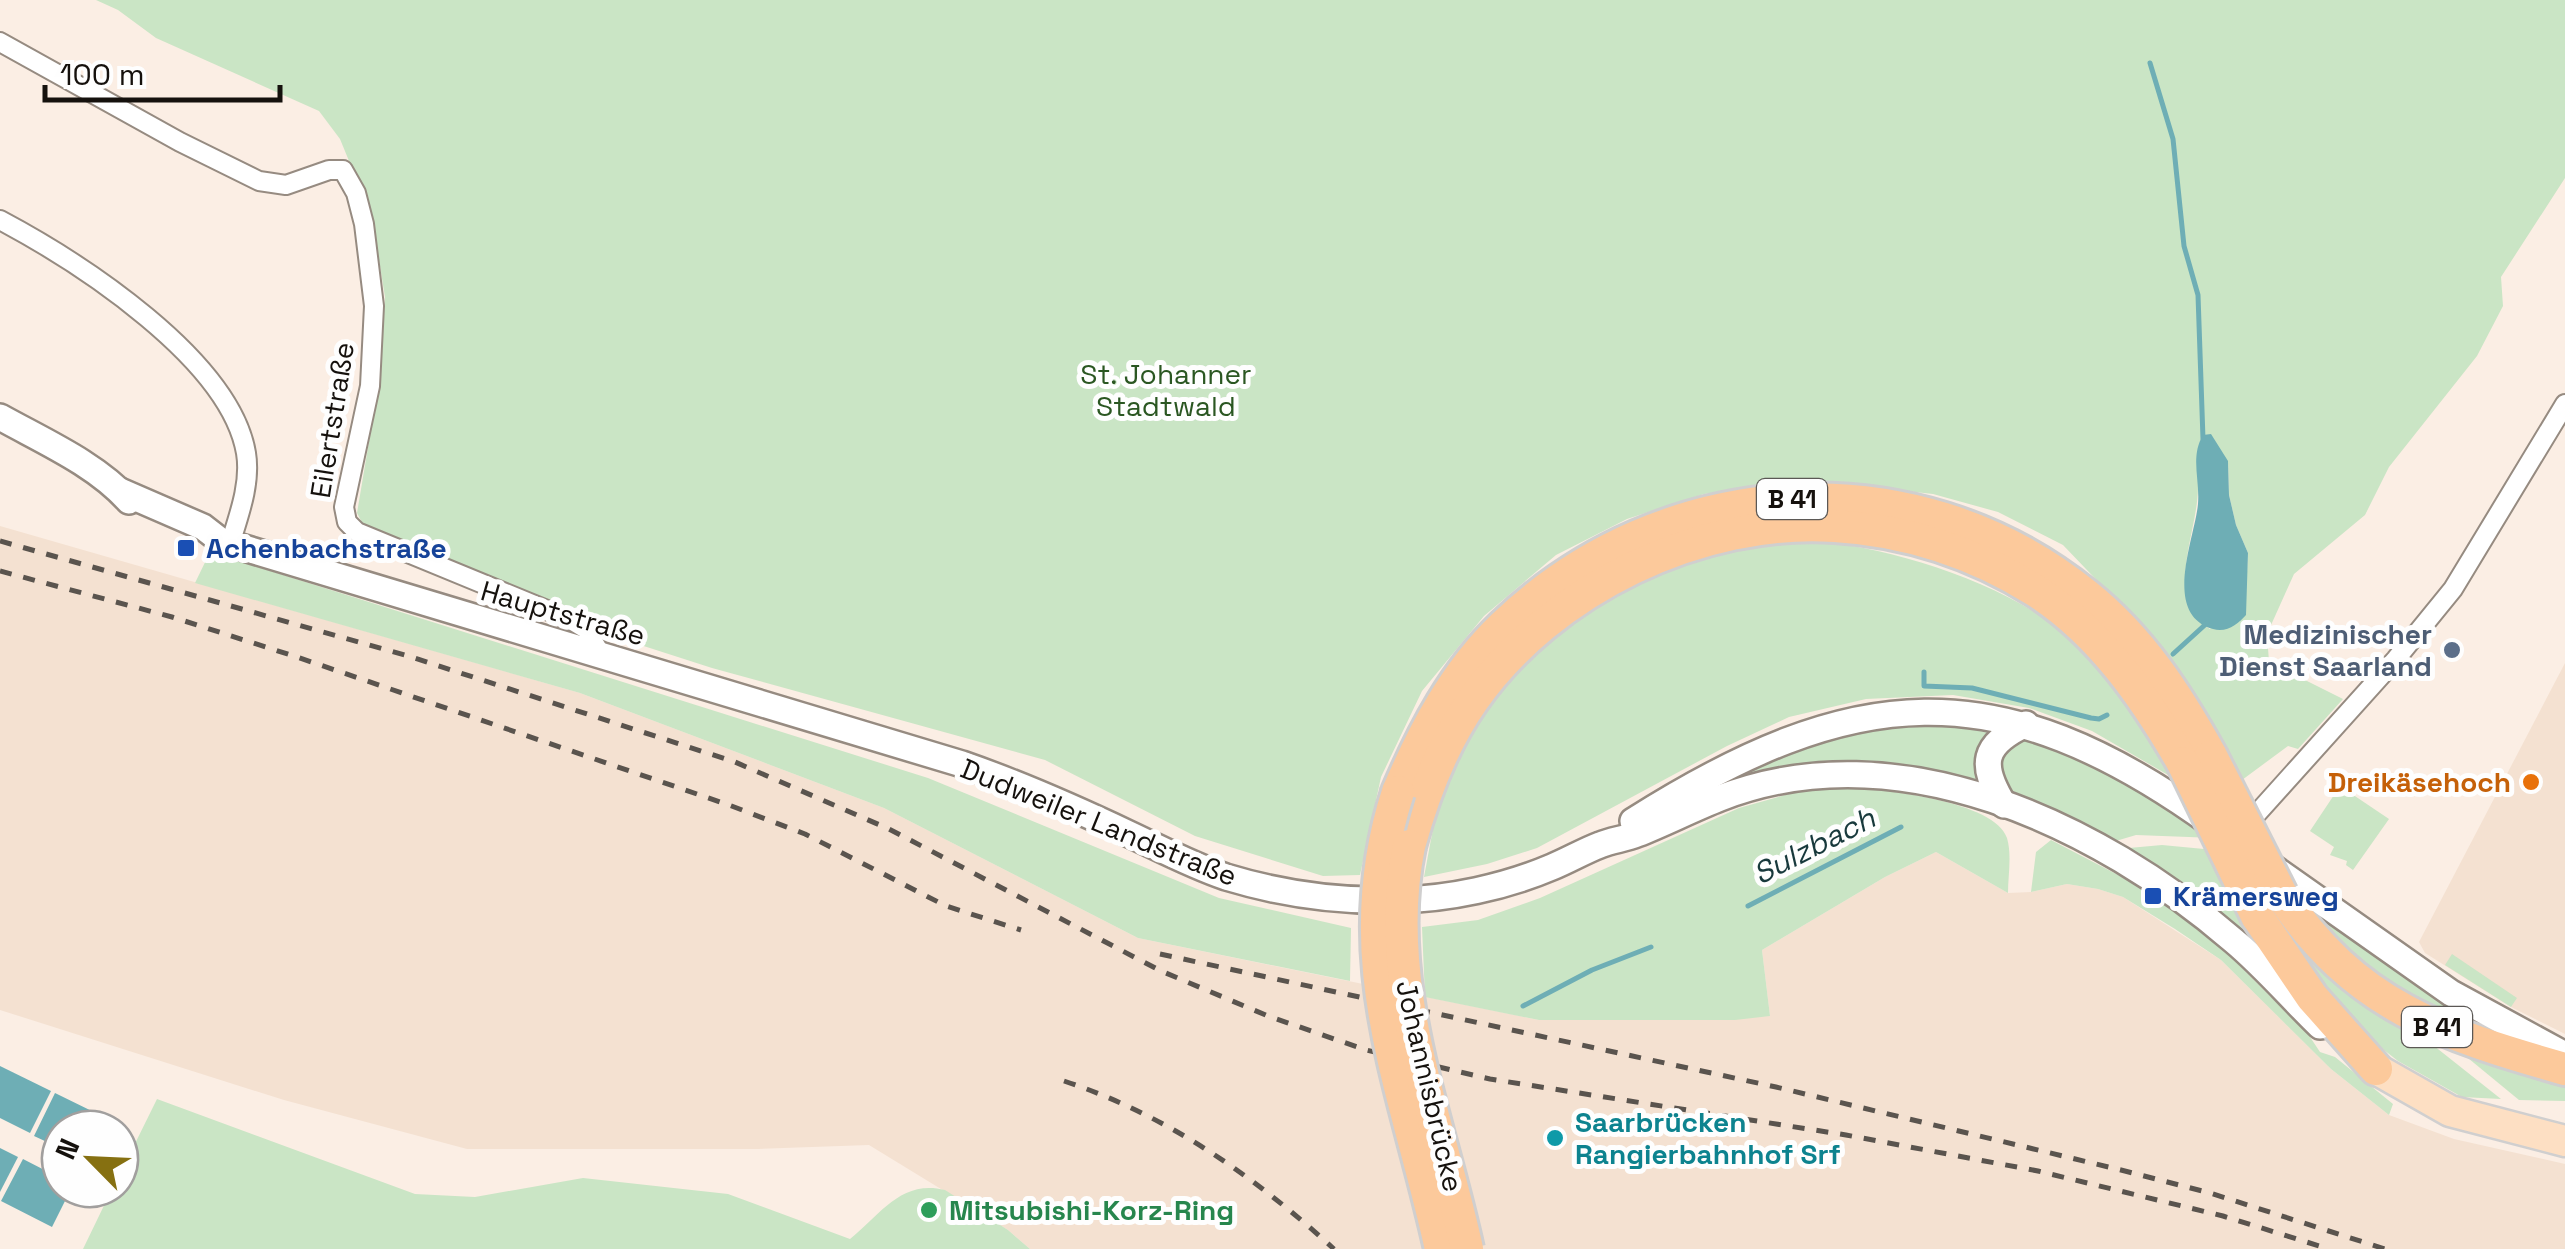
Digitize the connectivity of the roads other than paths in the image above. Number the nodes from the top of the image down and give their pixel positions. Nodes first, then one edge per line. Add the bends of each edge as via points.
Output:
1 (0, 42) edge
2 (0, 220) edge
3 (2565, 404) edge
4 (0, 417) edge
5 (226, 542) junction
6 (602, 656) junction
7 (717, 690) joint
8 (2026, 724) junction
9 (2197, 759) junction
10 (2004, 805) junction
11 (2234, 840) junction
12 (1602, 844) junction
13 (2269, 905) junction
14 (2565, 1056) edge
15 (2376, 1069) junction
16 (2565, 1069) edge
17 (2565, 1141) edge
18 (1441, 1249) edge
19 (1467, 1249) edge

1 - 6 street, Eilertstraße via 259,181 286,185 342,170 356,194 367,240 374,306 370,386 344,508 347,522 420,560 572,620
2 - 5 street via 100,280 218,389 246,456 246,483
3 - 11 street via 2453,590
4 - 5 main road, Hauptstraße via 120,491
5 - 6 main road, Hauptstraße
6 - 7 main road, Hauptstraße
7 - 12 main road, Dudweiler Landstraße via 996,776 1222,876 1301,895 1400,900 1448,895 1507,883
8 - 10 main road via 1988,752 1988,772
8 - 11 main road, Dudweiler Landstraße via 2139,775
8 - 12 main road, Dudweiler Landstraße via 1945,712 1840,722 1721,771
9 - 13 highway, B 41, bridge
9 - 18 highway, Johannisbrücke / B 41, bridge via 2175,694 2139,646 2085,594 1986,534 1908,509 1793,500 1751,504 1672,522 1560,578 1470,663 1424,732 1384,840 1376,898 1380,999
9 - 19 highway, Johannisbrücke / B 41, bridge via 2161,725 2096,641 2039,593 1919,538 1789,526 1646,562 1589,592 1555,615 1474,698 1426,789 1409,846 1401,900 1405,995
10 - 12 main road, Dudweiler Landstraße via 1920,782 1825,774 1764,783
10 - 15 main road, Dudweiler Landstraße via 2084,840 2172,893 2236,943 2342,1047
11 - 14 main road, Dudweiler Landstraße via 2451,993
13 - 15 highway, B 41 via 2312,998
13 - 16 highway, B 41 via 2406,1013 2458,1038
15 - 17 main road, Dudweiler Landstraße via 2450,1110

